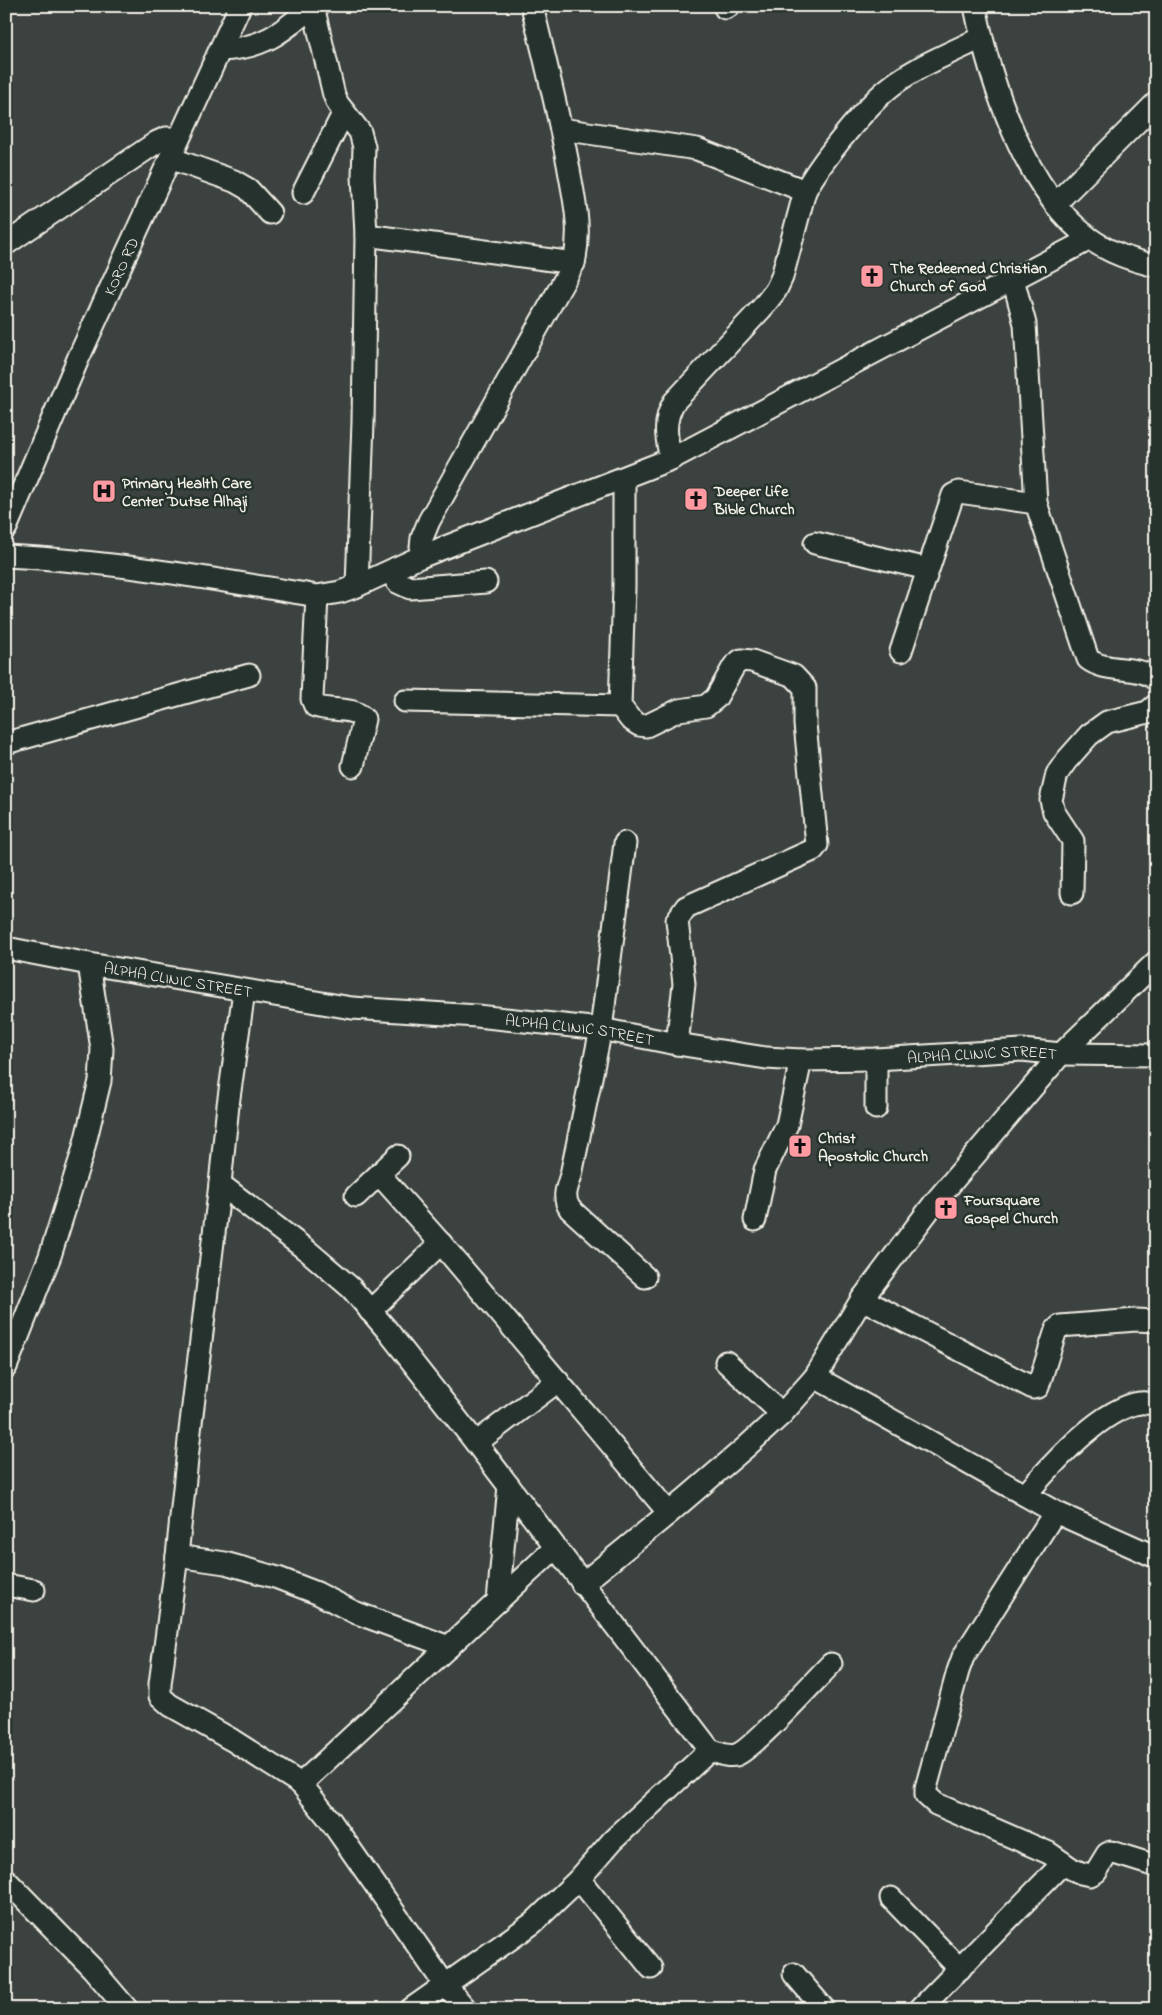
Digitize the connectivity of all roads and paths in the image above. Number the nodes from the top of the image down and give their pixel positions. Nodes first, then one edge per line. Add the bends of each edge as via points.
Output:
1 (240, 6) edge
2 (313, 6) edge
3 (532, 6) edge
4 (975, 6) edge
5 (981, 38) junction
6 (220, 50) junction
7 (1156, 103) edge
8 (344, 112) junction
9 (561, 129) junction
10 (179, 138) junction
11 (170, 158) junction
12 (806, 191) junction
13 (303, 193) dead end
14 (1055, 204) junction
15 (270, 213) dead end
16 (366, 235) junction
17 (1090, 238) junction
18 (6, 244) edge
19 (574, 263) junction
20 (1156, 266) edge
21 (1012, 279) junction
22 (671, 459) junction
23 (624, 478) junction
24 (1036, 503) junction
25 (6, 528) edge
26 (815, 543) dead end
27 (6, 556) edge
28 (420, 557) junction
29 (396, 568) junction
30 (928, 569) junction
31 (486, 582) dead end
32 (357, 586) junction
33 (317, 596) junction
34 (901, 651) dead end
35 (249, 675) dead end
36 (1156, 680) edge
37 (405, 701) dead end
38 (1156, 705) edge
39 (620, 706) junction
40 (6, 743) edge
41 (353, 766) dead end
42 (625, 843) dead end
43 (1072, 893) dead end
44 (6, 948) edge
45 (1156, 962) edge
46 (89, 964) junction
47 (244, 991) junction
48 (601, 1029) junction
49 (677, 1044) junction
50 (1061, 1054) junction
51 (1156, 1055) edge
52 (876, 1059) junction
53 (801, 1060) junction
54 (876, 1108) dead end
55 (398, 1156) dead end
56 (379, 1174) junction
57 (220, 1184) junction
58 (356, 1196) dead end
59 (755, 1220) dead end
60 (441, 1243) junction
61 (645, 1277) dead end
62 (862, 1299) junction
63 (370, 1311) junction
64 (1156, 1321) edge
65 (726, 1362) dead end
66 (6, 1367) edge
67 (815, 1377) junction
68 (558, 1381) junction
69 (1156, 1404) edge
70 (782, 1414) junction
71 (476, 1442) junction
72 (509, 1486) junction
73 (1025, 1495) junction
74 (1055, 1512) junction
75 (669, 1514) junction
76 (555, 1548) junction
77 (177, 1556) junction
78 (1156, 1557) edge
79 (582, 1584) junction
80 (6, 1586) edge
81 (34, 1590) dead end
82 (498, 1601) junction
83 (449, 1647) junction
84 (830, 1664) dead end
85 (710, 1750) junction
86 (301, 1784) junction
87 (1063, 1863) junction
88 (1156, 1866) edge
89 (579, 1879) junction
90 (6, 1880) edge
91 (891, 1898) dead end
92 (651, 1968) dead end
93 (960, 1969) junction
94 (794, 1974) dead end
95 (445, 1985) junction
96 (126, 2009) edge
97 (411, 2009) edge
98 (466, 2009) edge
99 (824, 2009) edge
100 (920, 2009) edge

1 - 6 street, KORO RD
2 - 6 street via 264,43 237,50
2 - 8 street via 334,95
3 - 9 street
4 - 5 street
5 - 12 street via 920,68 884,92 850,129
5 - 14 street via 1017,138
6 - 10 street, KORO RD
7 - 14 street
8 - 13 street
8 - 16 street via 363,140
9 - 12 street via 697,149
9 - 19 street via 579,223
10 - 11 street, KORO RD
10 - 18 street via 157,142
11 - 15 street via 241,185
11 - 25 street, KORO RD via 78,359
12 - 22 street via 776,290 668,412 666,438
14 - 17 street
16 - 19 street
16 - 32 street
17 - 20 street via 1122,256
17 - 21 street
19 - 28 street via 429,521 422,538
21 - 22 street
21 - 24 street via 1027,339
22 - 23 street
23 - 28 street
23 - 39 street
24 - 30 street via 959,492 953,495
24 - 36 street via 1088,659 1101,667 1146,674
26 - 30 street
27 - 33 street via 78,560
28 - 29 street
29 - 31 street via 397,582 410,588
29 - 32 street
30 - 34 street
32 - 33 street
33 - 41 street via 312,699 315,706 325,710 352,711 364,719
35 - 40 street
37 - 39 street
38 - 43 street via 1148,712 1107,722 1089,736 1057,774 1052,800 1054,812 1073,841
39 - 49 street via 630,719 646,726 678,710 706,706 716,698 734,666 741,660 794,676 805,688 805,724 817,845 813,850 681,912 677,920 684,984
42 - 48 street
44 - 46 street, ALPHA CLINIC STREET
45 - 50 street
46 - 47 street, ALPHA CLINIC STREET
46 - 66 street via 102,1049 100,1081 83,1151 50,1256
47 - 48 street, ALPHA CLINIC STREET via 352,1008 477,1016
47 - 57 street
48 - 49 street, ALPHA CLINIC STREET
48 - 61 street via 565,1201
49 - 53 street, ALPHA CLINIC STREET
50 - 51 street, ALPHA CLINIC STREET
50 - 52 street, ALPHA CLINIC STREET via 1022,1050
50 - 62 street via 935,1202
52 - 53 street, ALPHA CLINIC STREET
52 - 54 street
53 - 59 street via 787,1125 765,1170
55 - 56 street
56 - 58 street
56 - 60 street
57 - 63 street via 316,1258 351,1288
57 - 77 street
60 - 63 street
60 - 68 street
62 - 64 street via 1033,1388 1038,1387 1060,1326
62 - 67 street
63 - 71 street
65 - 70 street
67 - 70 street
67 - 73 street
68 - 71 street
68 - 75 street
69 - 73 street via 1140,1403 1120,1410 1082,1435
70 - 75 street
71 - 72 street
72 - 76 street
72 - 82 street
73 - 74 street
74 - 78 street
74 - 87 street via 963,1657 926,1795 936,1804
75 - 79 street
76 - 79 street
76 - 82 street
77 - 83 street via 225,1563 278,1578 354,1612
77 - 86 street via 160,1696
79 - 85 street
80 - 81 street
82 - 83 street
83 - 86 street
84 - 85 street via 738,1755 725,1756
85 - 89 street via 613,1840
86 - 95 street via 330,1820
87 - 88 street via 1090,1875 1096,1872 1107,1854 1115,1852
87 - 93 street
89 - 92 street
89 - 95 street via 533,1923
90 - 96 street via 92,1968
91 - 93 street
93 - 100 street
94 - 99 street
95 - 97 street
95 - 98 street

